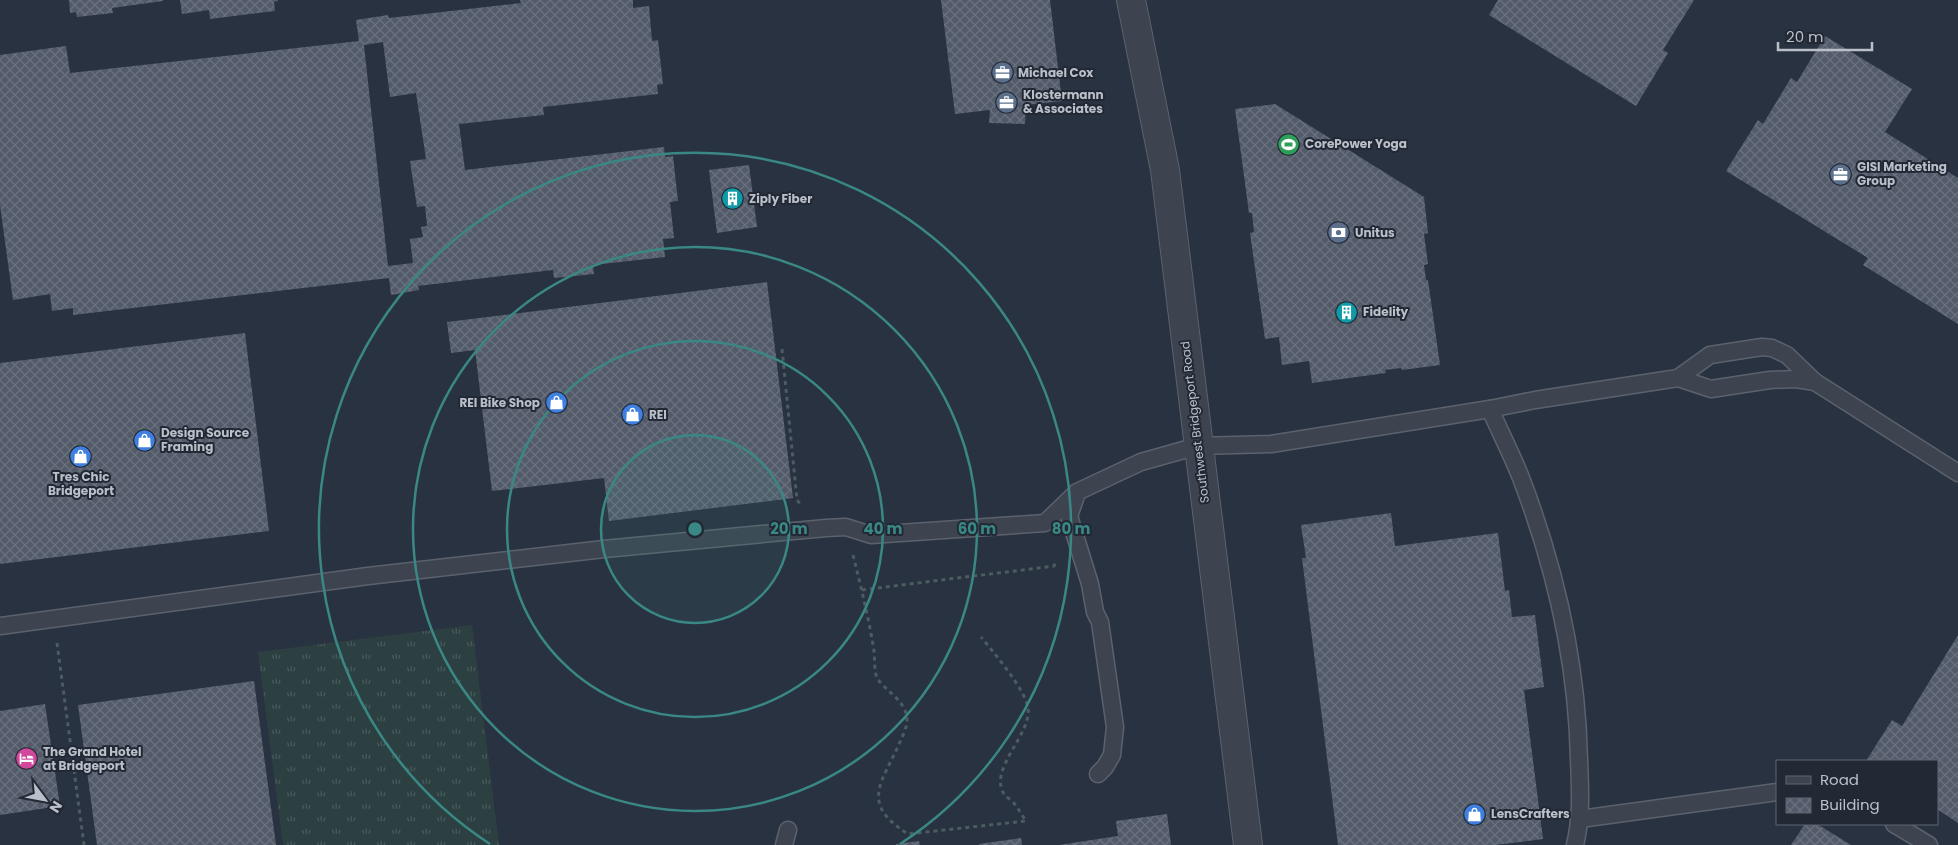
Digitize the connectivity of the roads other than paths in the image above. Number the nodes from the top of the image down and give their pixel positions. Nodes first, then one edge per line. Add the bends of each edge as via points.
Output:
1 (1131, 0) edge
2 (1678, 378) junction
3 (1815, 382) junction
4 (1490, 409) junction
5 (1198, 446) junction
6 (1958, 473) edge
7 (1077, 492) junction
8 (0, 626) edge
9 (1098, 774) dead end
10 (1776, 792) edge
11 (1580, 819) junction
12 (1896, 825) edge
13 (1248, 845) edge
14 (1575, 845) edge
15 (1929, 845) edge

1 - 5 street, Southwest Bridgeport Road via 1165,170
2 - 3 lane via 1711,389 1770,380
2 - 3 lane via 1710,355 1762,347 1787,355
2 - 4 lane
3 - 6 lane
4 - 5 lane via 1271,444
4 - 11 lane via 1521,479 1548,561 1568,646 1578,734
5 - 7 lane via 1141,462
5 - 13 street, Southwest Bridgeport Road
7 - 8 lane via 1045,523 871,535 846,527 826,528 604,549 368,576
7 - 9 lane via 1069,516 1100,622 1116,727 1112,755
10 - 11 lane
11 - 14 lane
12 - 15 lane

